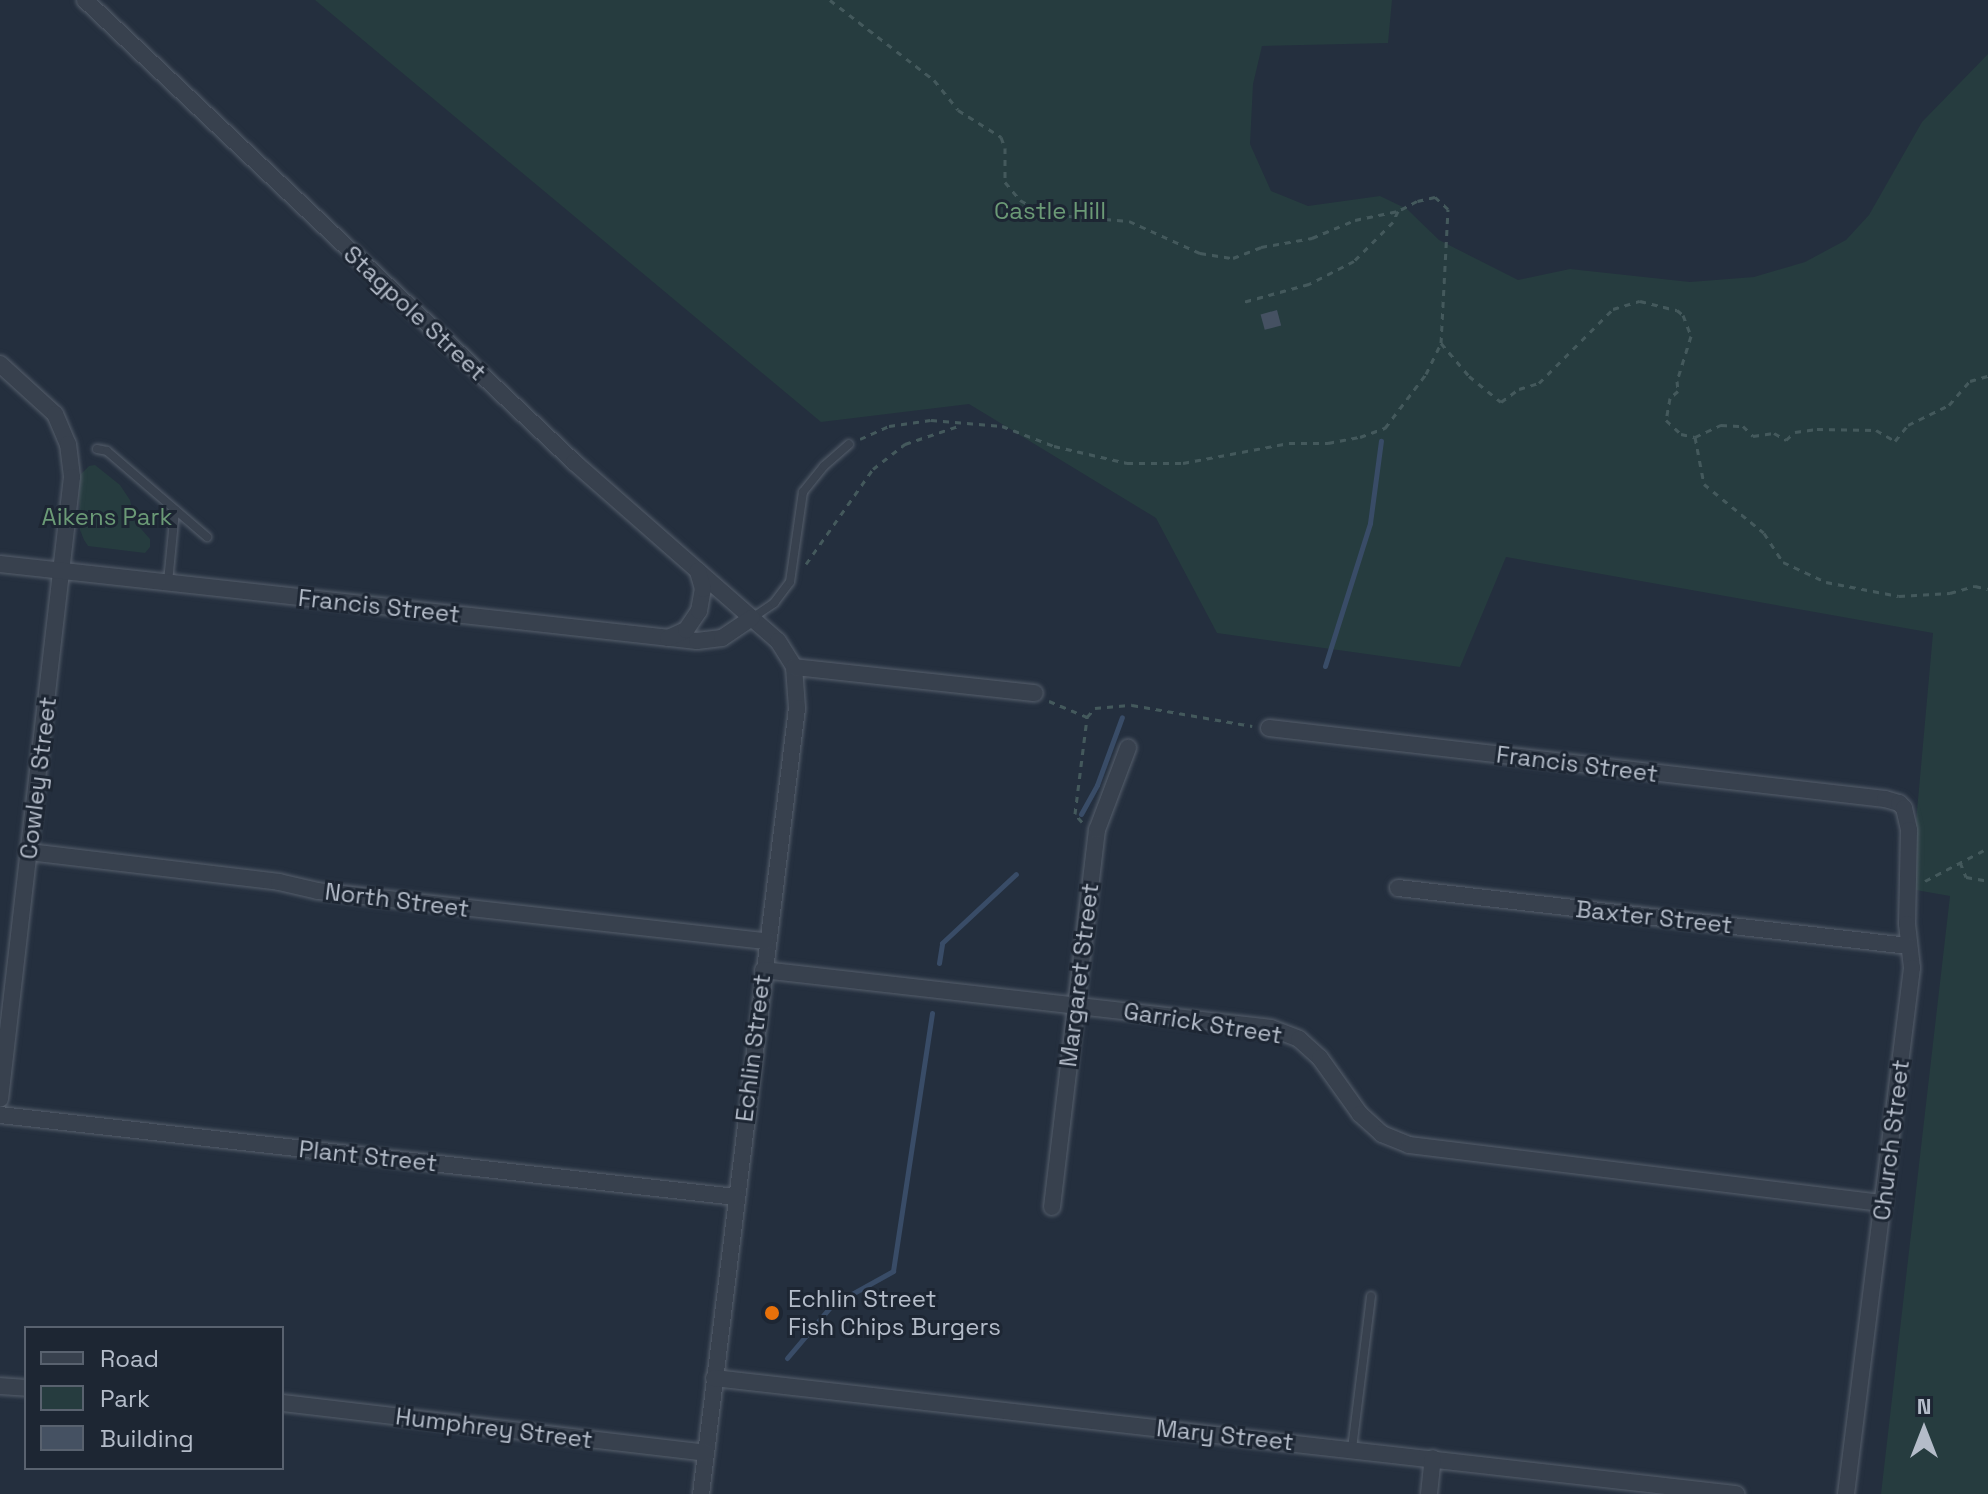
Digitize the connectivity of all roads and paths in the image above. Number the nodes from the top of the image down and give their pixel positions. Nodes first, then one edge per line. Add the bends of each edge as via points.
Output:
1 (85, 0) edge
2 (830, 0) edge
3 (1398, 211) junction
4 (1243, 302) dead end
5 (1441, 343) junction
6 (0, 364) edge
7 (1988, 376) edge
8 (965, 423) junction
9 (1695, 437) junction
10 (849, 444) joint
11 (97, 449) dead end
12 (175, 510) junction
13 (207, 537) dead end
14 (0, 564) edge
15 (62, 571) junction
16 (698, 571) junction
17 (790, 582) junction
18 (168, 583) junction
19 (1988, 589) edge
20 (752, 618) junction
21 (666, 639) junction
22 (794, 667) junction
23 (1035, 693) joint
24 (1087, 717) junction
25 (1269, 728) joint
26 (1128, 748) dead end
27 (1885, 799) joint
28 (1097, 830) junction
29 (1988, 848) edge
30 (29, 852) junction
31 (1960, 862) junction
32 (1988, 881) edge
33 (1398, 888) dead end
34 (1910, 889) junction
35 (766, 941) junction
36 (1909, 946) junction
37 (763, 970) junction
38 (1076, 1005) junction
39 (0, 1099) edge
40 (0, 1115) edge
41 (736, 1197) junction
42 (1883, 1203) junction
43 (1052, 1207) dead end
44 (1371, 1296) dead end
45 (714, 1378) junction
46 (0, 1386) edge
47 (24, 1388) edge
48 (284, 1403) edge
49 (1352, 1449) junction
50 (706, 1453) junction
51 (1433, 1458) junction
52 (701, 1494) edge
53 (1429, 1494) edge
54 (1736, 1494) edge
55 (1846, 1494) edge

1 - 16 street, Stagpole Street via 563,452
2 - 3 path via 934,80 958,110 1001,137 1005,182 1020,200 1045,214 1129,221 1200,253 1233,258
3 - 4 path via 1354,261 1309,284
3 - 5 path via 1435,197 1448,209
5 - 8 path via 1426,374 1385,428 1328,443 1289,443 1183,463 1127,463 1002,426
5 - 9 path via 1501,402 1539,383 1613,309 1640,301 1683,315 1691,336 1666,420 1681,434
6 - 15 street, Cowley Street via 55,414 71,458
7 - 9 path via 1970,381 1949,405 1908,425 1895,441 1876,430 1817,429 1786,440 1721,425
8 - 10 path via 931,420 889,426
8 - 17 path via 905,444 873,469
9 - 19 path via 1704,484 1764,533 1783,562 1826,582 1899,596 1975,586
10 - 17 lane via 803,492
11 - 12 lane via 107,451
12 - 13 lane
12 - 18 lane
14 - 15 street, Francis Street
15 - 18 street, Francis Street
15 - 30 street, Cowley Street
16 - 20 street, Stagpole Street
16 - 21 street via 703,600 695,621
17 - 20 lane via 774,603
18 - 21 street, Francis Street
20 - 21 street, Francis Street via 722,638
20 - 22 street via 778,641
22 - 23 street
22 - 35 street, Echlin Street via 797,708
23 - 24 path
24 - 25 path via 1095,708 1132,705
24 - 28 path via 1075,814
25 - 27 street, Francis Street
26 - 28 street, Margaret Street
27 - 34 street, Church Street via 1899,803 1907,814
28 - 38 street, Margaret Street
29 - 31 path
30 - 35 street, North Street via 318,891
30 - 39 street, Cowley Street
31 - 32 path via 1966,877
31 - 34 path
33 - 36 street, Baxter Street
34 - 36 street, Church Street
35 - 37 street, Echlin Street
36 - 42 street, Church Street via 1912,968
37 - 38 street, Garrick Street
37 - 41 street, Echlin Street
38 - 42 street, Garrick Street via 1249,1025 1299,1039 1320,1058 1360,1114 1382,1134 1409,1145
38 - 43 street, Margaret Street
40 - 41 street, Plant Street
41 - 45 street, Echlin Street
42 - 55 street, Church Street
44 - 49 lane
45 - 49 street, Mary Street
45 - 50 street, Echlin Street
46 - 47 street
48 - 50 street, Humphrey Street
49 - 51 street, Mary Street
50 - 52 street, Echlin Street
51 - 53 street
51 - 54 street, Mary Street

